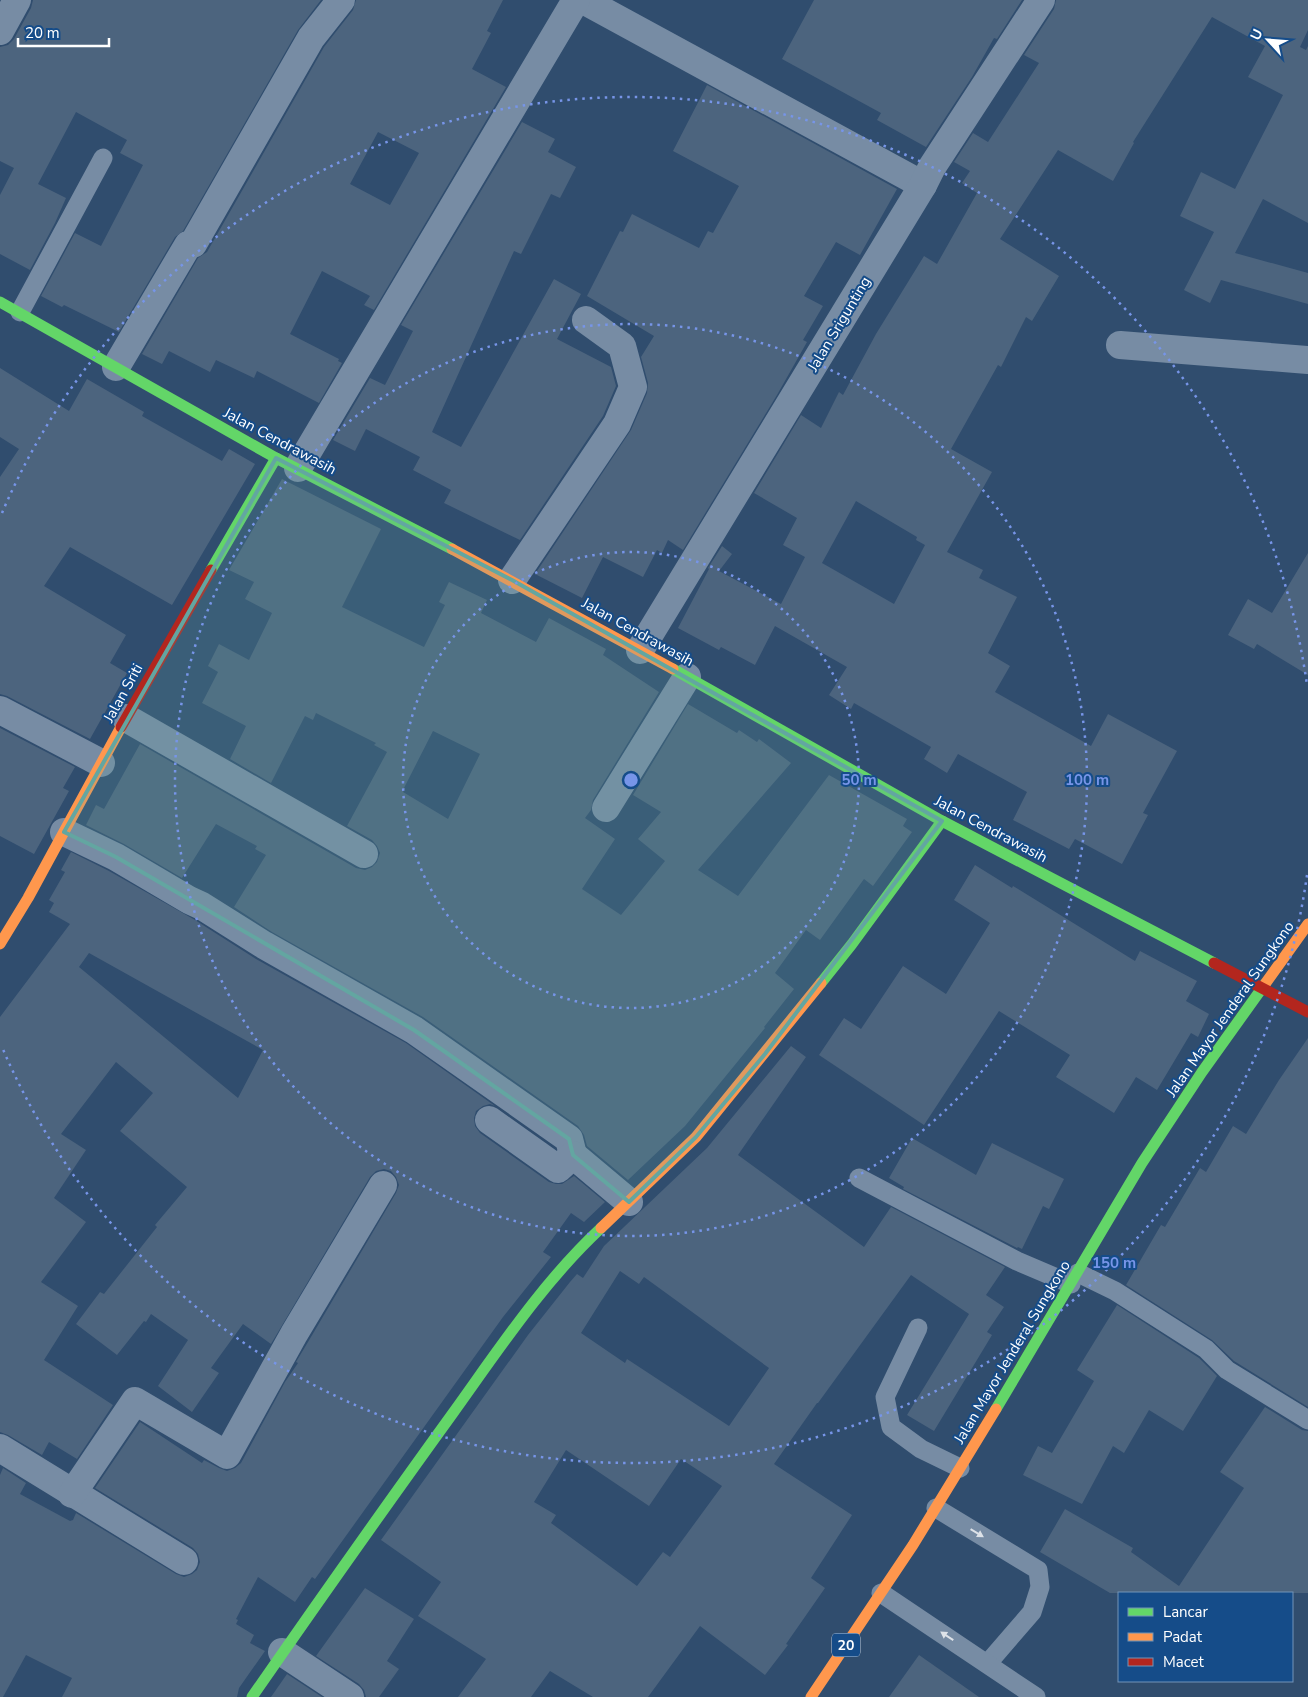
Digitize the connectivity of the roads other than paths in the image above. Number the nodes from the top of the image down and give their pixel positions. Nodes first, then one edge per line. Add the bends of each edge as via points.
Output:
1 (17, 0) edge
2 (341, 0) edge
3 (576, 0) edge
4 (583, 0) edge
5 (1041, 0) edge
6 (0, 31) edge
7 (103, 158) dead end
8 (927, 177) junction
9 (0, 302) edge
10 (20, 312) junction
11 (586, 320) dead end
12 (1120, 345) dead end
13 (1308, 360) edge
14 (116, 367) junction
15 (287, 463) junction
16 (512, 580) junction
17 (640, 650) junction
18 (687, 677) junction
19 (0, 710) edge
20 (126, 718) junction
21 (101, 763) junction
22 (606, 808) dead end
23 (942, 821) junction
24 (64, 832) junction
25 (364, 854) dead end
26 (1308, 924) edge
27 (0, 944) edge
28 (1262, 988) junction
29 (1308, 1012) edge
30 (489, 1120) dead end
31 (573, 1155) junction
32 (858, 1178) dead end
33 (383, 1185) dead end
34 (629, 1202) junction
35 (1075, 1279) junction
36 (918, 1328) dead end
37 (1308, 1420) edge
38 (0, 1448) edge
39 (960, 1468) junction
40 (72, 1494) junction
41 (936, 1508) junction
42 (184, 1561) dead end
43 (881, 1593) junction
44 (282, 1652) junction
45 (988, 1663) junction
46 (252, 1697) edge
47 (350, 1697) edge
48 (811, 1697) edge
49 (1036, 1697) edge

1 - 6 street
2 - 14 street via 311,38 193,244 188,245
3 - 15 street
4 - 8 street
5 - 8 street, Jalan Srigunting
7 - 10 lane
8 - 17 street, Jalan Srigunting
9 - 10 main road, Jalan Cendrawasih
10 - 14 main road, Jalan Cendrawasih
11 - 16 street via 622,346 633,387 617,424
12 - 13 street
14 - 15 main road, Jalan Cendrawasih
15 - 16 main road, Jalan Cendrawasih
15 - 20 main road, Jalan Sriti
16 - 17 main road, Jalan Cendrawasih
17 - 18 main road, Jalan Cendrawasih
18 - 22 street
18 - 23 main road, Jalan Cendrawasih
19 - 21 street
20 - 21 main road, Jalan Sriti
20 - 25 street
21 - 24 main road, Jalan Sriti
23 - 28 main road, Jalan Cendrawasih
23 - 34 main road via 852,944 765,1054 696,1137
24 - 27 main road, Jalan Sriti
24 - 31 street via 116,857 264,946 414,1030 569,1139
26 - 28 main road, Jalan Mayor Jenderal Sungkono / 20
28 - 29 main road, Jalan Cendrawasih
28 - 35 main road, Jalan Mayor Jenderal Sungkono / 20 via 1142,1163
30 - 31 street via 558,1169
31 - 34 street
32 - 35 lane via 1017,1260
33 - 40 street via 294,1334 227,1455 135,1401
34 - 44 main road via 558,1272 516,1326
35 - 37 lane via 1115,1291 1132,1301 1206,1349 1228,1370
35 - 39 main road, Jalan Mayor Jenderal Sungkono / 20
36 - 39 lane via 884,1397 891,1427 921,1448
38 - 40 street
39 - 41 main road, Jalan Mayor Jenderal Sungkono / 20
40 - 42 street
41 - 43 main road, Jalan Mayor Jenderal Sungkono / 20
41 -> 45 lane via 1038,1570 1040,1587 1032,1612
45 -> 43 lane
43 - 48 main road, Jalan Mayor Jenderal Sungkono / 20
44 - 46 main road
44 - 47 street
45 - 49 lane

